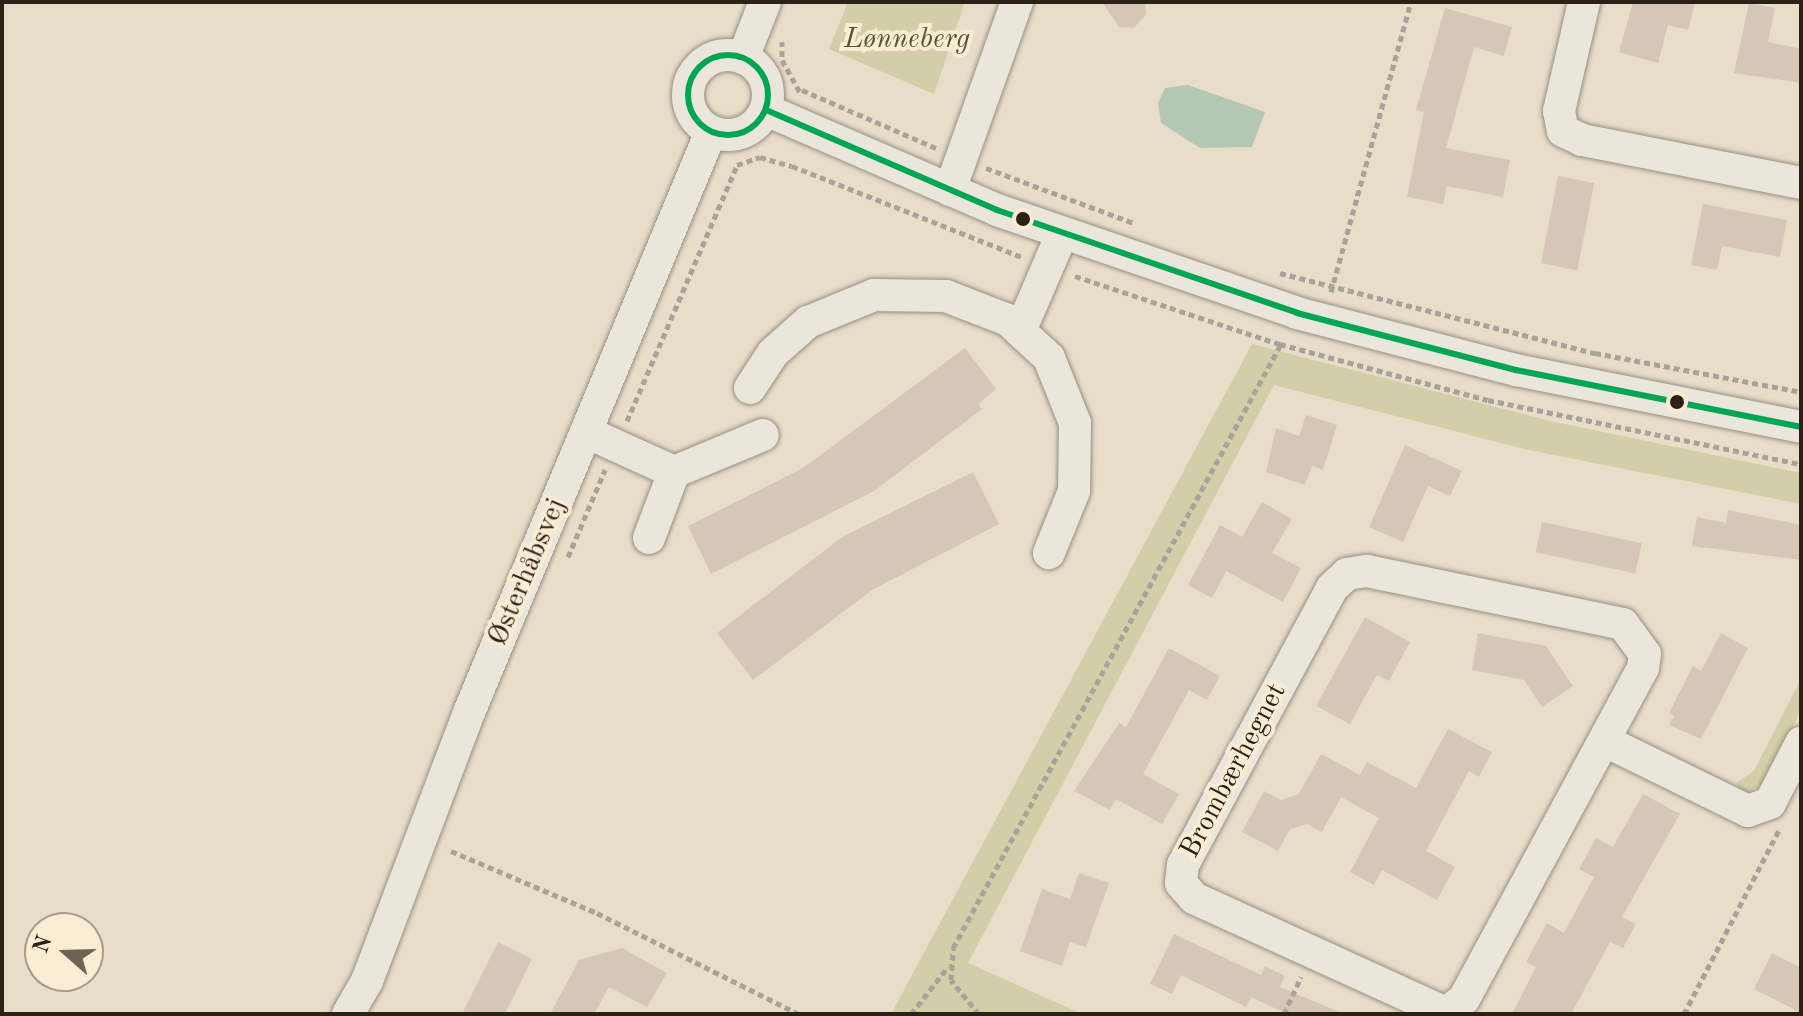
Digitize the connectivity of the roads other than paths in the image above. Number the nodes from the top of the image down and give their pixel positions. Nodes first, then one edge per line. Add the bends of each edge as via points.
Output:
1 (765, 2) edge
2 (1017, 2) edge
3 (1584, 2) edge
4 (743, 58) junction
5 (777, 115) junction
6 (711, 132) junction
7 (1801, 183) edge
8 (950, 190) junction
9 (1062, 234) junction
10 (1021, 329) junction
11 (750, 388) dead end
12 (1801, 427) edge
13 (586, 432) junction
14 (763, 435) dead end
15 (674, 472) junction
16 (649, 538) dead end
17 (1049, 553) dead end
18 (1605, 741) junction
19 (1798, 754) edge
20 (348, 1014) edge

1 - 4 street
2 - 8 street
3 - 7 street via 1559,111 1563,131 1582,140
4 - 5 street via 767,85
4 - 6 street via 716,57 689,86 692,113
5 - 6 street via 737,134
5 - 8 street
6 - 13 street, Østerhåbsvej
8 - 9 street
9 - 10 street
9 - 12 street via 1310,317 1516,370
10 - 11 street via 946,296 874,295 808,322 773,353
10 - 17 street via 1055,368 1075,423 1074,491
13 - 15 street
13 - 20 street, Østerhåbsvej via 367,981
14 - 15 street
15 - 16 street
18 - 18 street, Brombærhegnet via 1645,662 1627,626 1367,571 1347,574 1332,588 1180,874 1194,898 1311,955 1435,1013 1457,1008
18 - 19 street via 1748,811 1770,803

